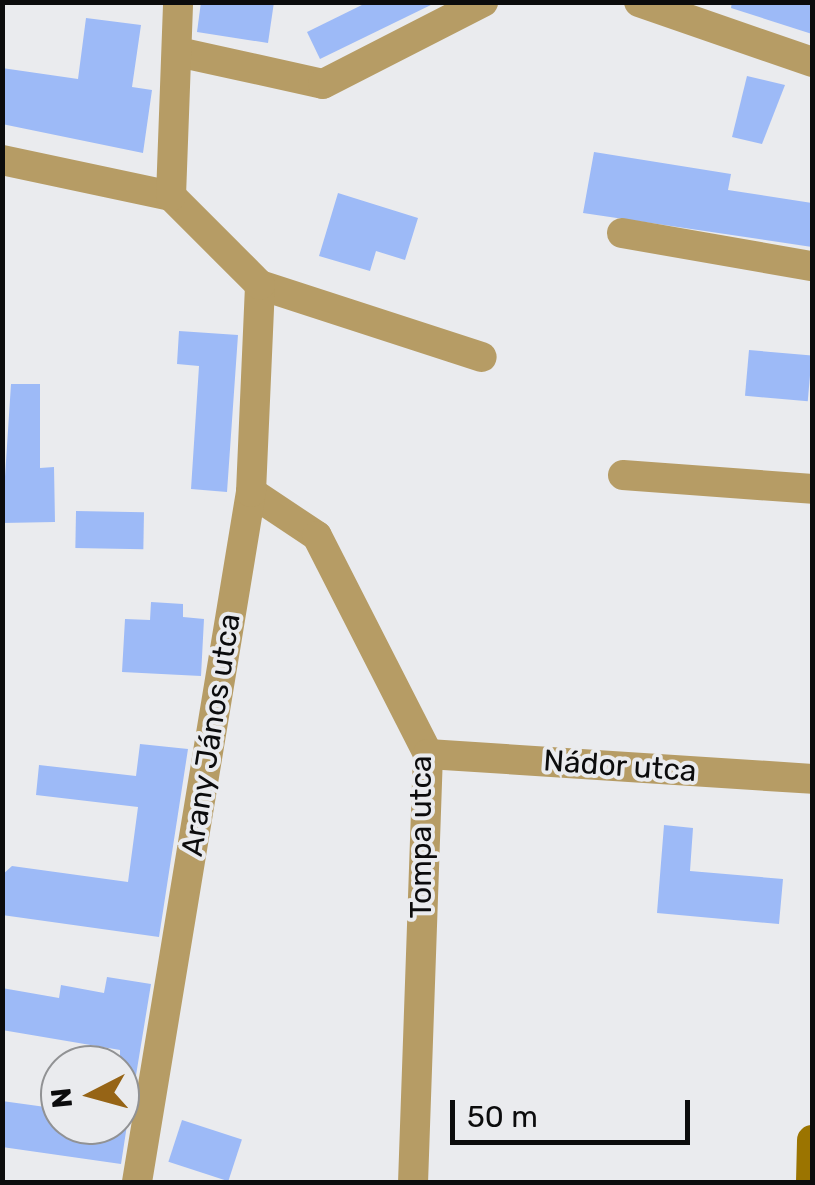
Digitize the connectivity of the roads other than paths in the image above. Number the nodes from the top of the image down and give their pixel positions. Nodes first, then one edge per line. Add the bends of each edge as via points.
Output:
1 (178, 2) edge
2 (483, 2) edge
3 (639, 2) edge
4 (178, 52) junction
5 (812, 62) edge
6 (2, 160) edge
7 (171, 196) junction
8 (622, 233) dead end
9 (812, 266) edge
10 (260, 285) junction
11 (482, 357) dead end
12 (623, 475) dead end
13 (812, 489) edge
14 (251, 492) junction
15 (428, 754) junction
16 (812, 779) edge
17 (812, 1140) edge
18 (137, 1182) edge
19 (413, 1182) edge
20 (811, 1182) edge

1 - 4 street
2 - 4 street via 322,84
3 - 5 street
4 - 7 street
6 - 7 street
7 - 10 street
8 - 9 street
10 - 11 street
10 - 14 street, Arany János utca
12 - 13 street
14 - 15 street, Tompa utca via 317,536
14 - 18 street, Arany János utca
15 - 16 street, Nádor utca
15 - 19 street, Tompa utca
17 - 20 street

